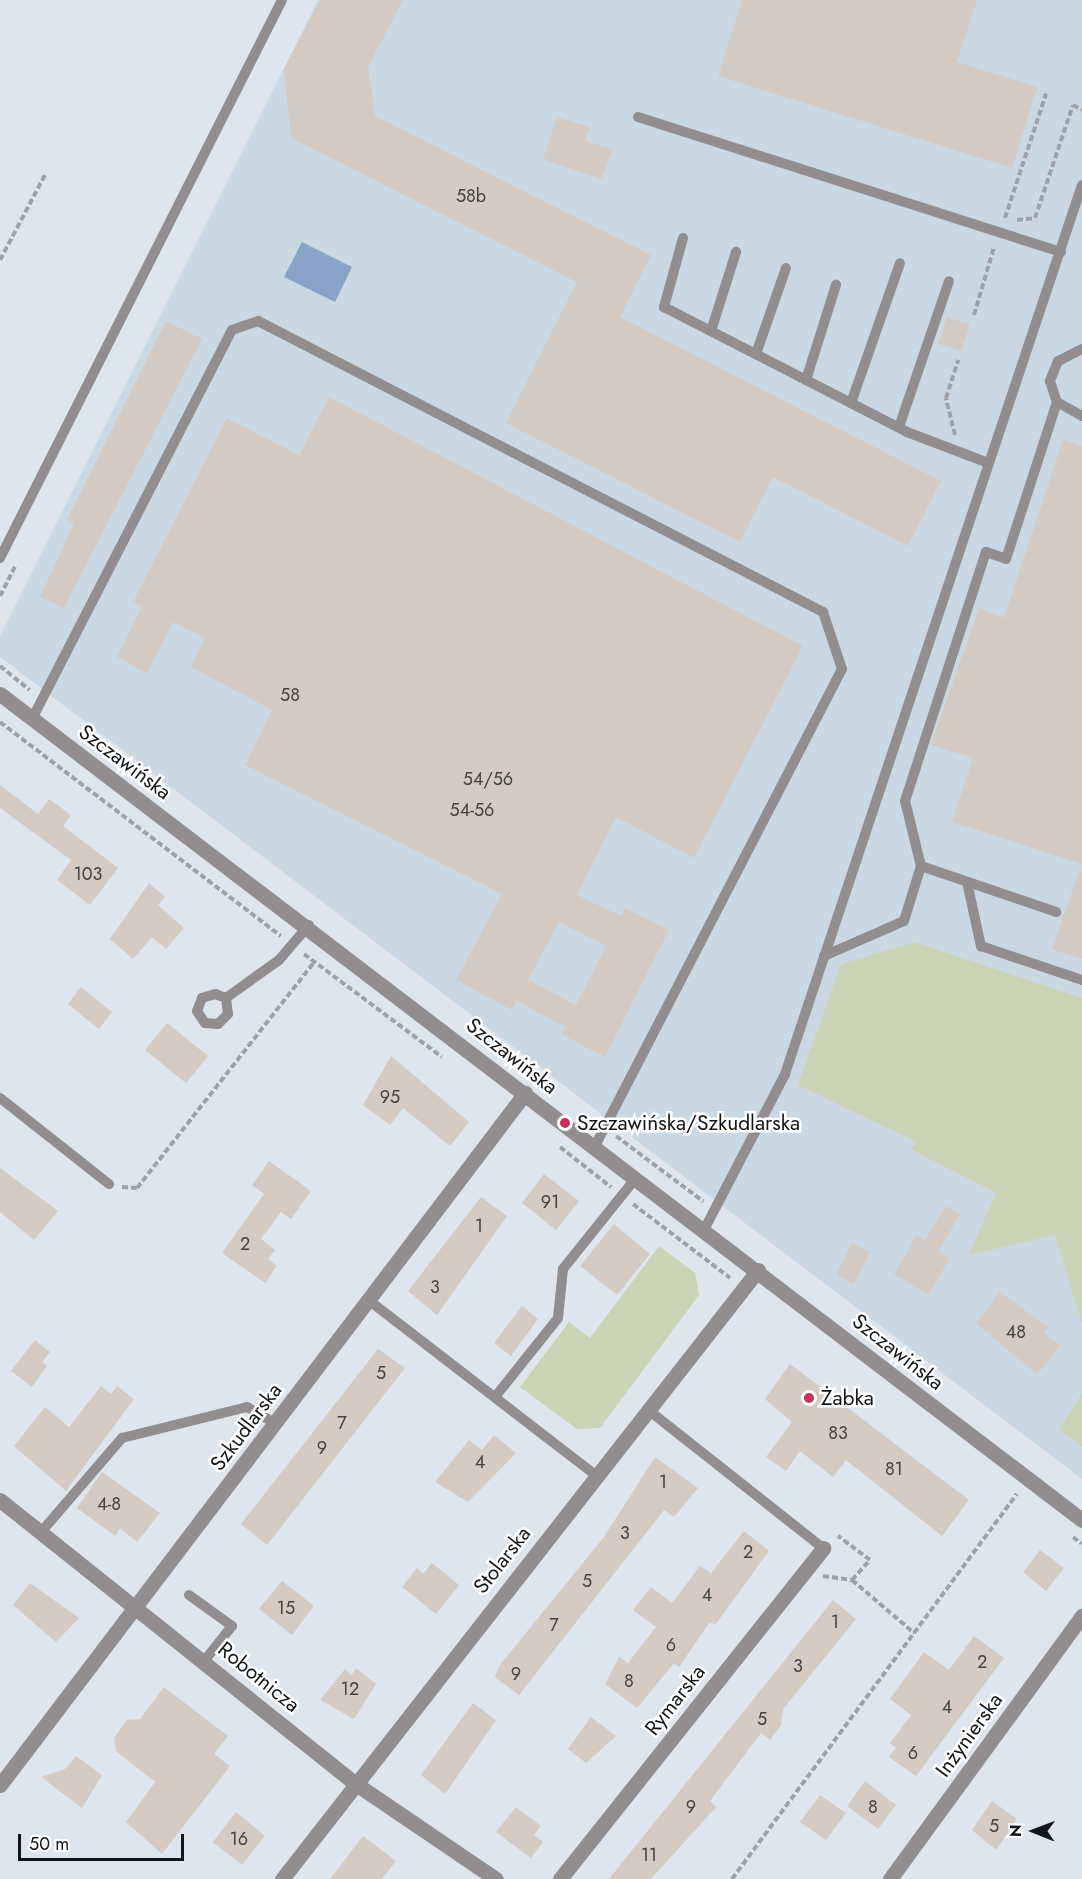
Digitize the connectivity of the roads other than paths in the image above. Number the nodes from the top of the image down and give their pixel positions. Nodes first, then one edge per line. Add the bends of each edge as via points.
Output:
1 (282, 0) edge
2 (638, 117) dead end
3 (1082, 185) edge
4 (683, 238) dead end
5 (736, 252) dead end
6 (1061, 252) junction
7 (900, 263) dead end
8 (786, 268) dead end
9 (949, 280) dead end
10 (836, 285) dead end
11 (711, 331) junction
12 (1082, 349) edge
13 (756, 354) junction
14 (807, 380) junction
15 (1057, 402) junction
16 (851, 403) junction
17 (1082, 416) edge
18 (899, 428) junction
19 (988, 463) junction
20 (0, 558) edge
21 (0, 694) edge
22 (32, 718) junction
23 (921, 866) junction
24 (967, 882) junction
25 (1056, 912) dead end
26 (309, 925) junction
27 (824, 956) junction
28 (1082, 980) edge
29 (226, 998) dead end
30 (525, 1093) junction
31 (0, 1098) edge
32 (595, 1146) junction
33 (636, 1178) junction
34 (109, 1184) road end
35 (705, 1228) junction
36 (758, 1270) junction
37 (367, 1299) junction
38 (495, 1397) junction
39 (647, 1409) junction
40 (276, 1423) junction
41 (594, 1474) junction
42 (0, 1500) edge
43 (1082, 1520) edge
44 (42, 1531) junction
45 (823, 1548) joint
46 (189, 1595) dead end
47 (135, 1605) junction
48 (1082, 1616) edge
49 (205, 1660) junction
50 (356, 1784) junction
51 (0, 1785) edge
52 (282, 1879) edge
53 (496, 1879) edge
54 (560, 1879) edge
55 (890, 1879) edge

1 - 20 lane
2 - 6 lane
3 - 6 lane
4 - 11 lane via 664,307
5 - 11 lane
6 - 19 lane
7 - 16 lane
8 - 13 lane
9 - 18 lane
10 - 14 lane
11 - 13 lane
12 - 15 lane via 1066,354 1052,371
13 - 14 lane
14 - 16 lane
15 - 17 lane
15 - 23 lane via 1005,559 986,552 905,801
16 - 18 lane
18 - 19 lane
19 - 27 lane
21 - 22 street, Szczawińska
22 - 26 street, Szczawińska
22 - 32 lane via 232,330 258,321 823,612 842,669
23 - 24 lane
23 - 27 lane via 904,921
24 - 25 lane
24 - 28 lane via 981,946
26 - 29 lane via 292,945
26 - 30 street, Szczawińska
27 - 35 lane via 785,1074
30 - 32 street, Szczawińska
30 - 37 street, Szkudlarska
31 - 34 lane
32 - 33 street, Szczawińska
33 - 35 street, Szczawińska
33 - 38 lane via 563,1269 558,1318
35 - 36 street, Szczawińska
36 - 39 street, Stolarska
36 - 43 street, Szczawińska
37 - 38 lane
37 - 40 street, Szkudlarska
38 - 41 lane
39 - 41 street, Stolarska
39 - 45 lane
40 - 44 lane via 247,1407 122,1438
40 - 47 street, Szkudlarska
41 - 50 street, Stolarska
42 - 44 street, Robotnicza
44 - 47 street, Robotnicza
45 - 54 street, Rymarska
46 - 49 lane via 232,1626
47 - 49 street, Robotnicza
47 - 51 street, Szkudlarska
48 - 55 street, Inżynierska
49 - 50 street, Robotnicza
50 - 52 street, Stolarska
50 - 53 street, Robotnicza

